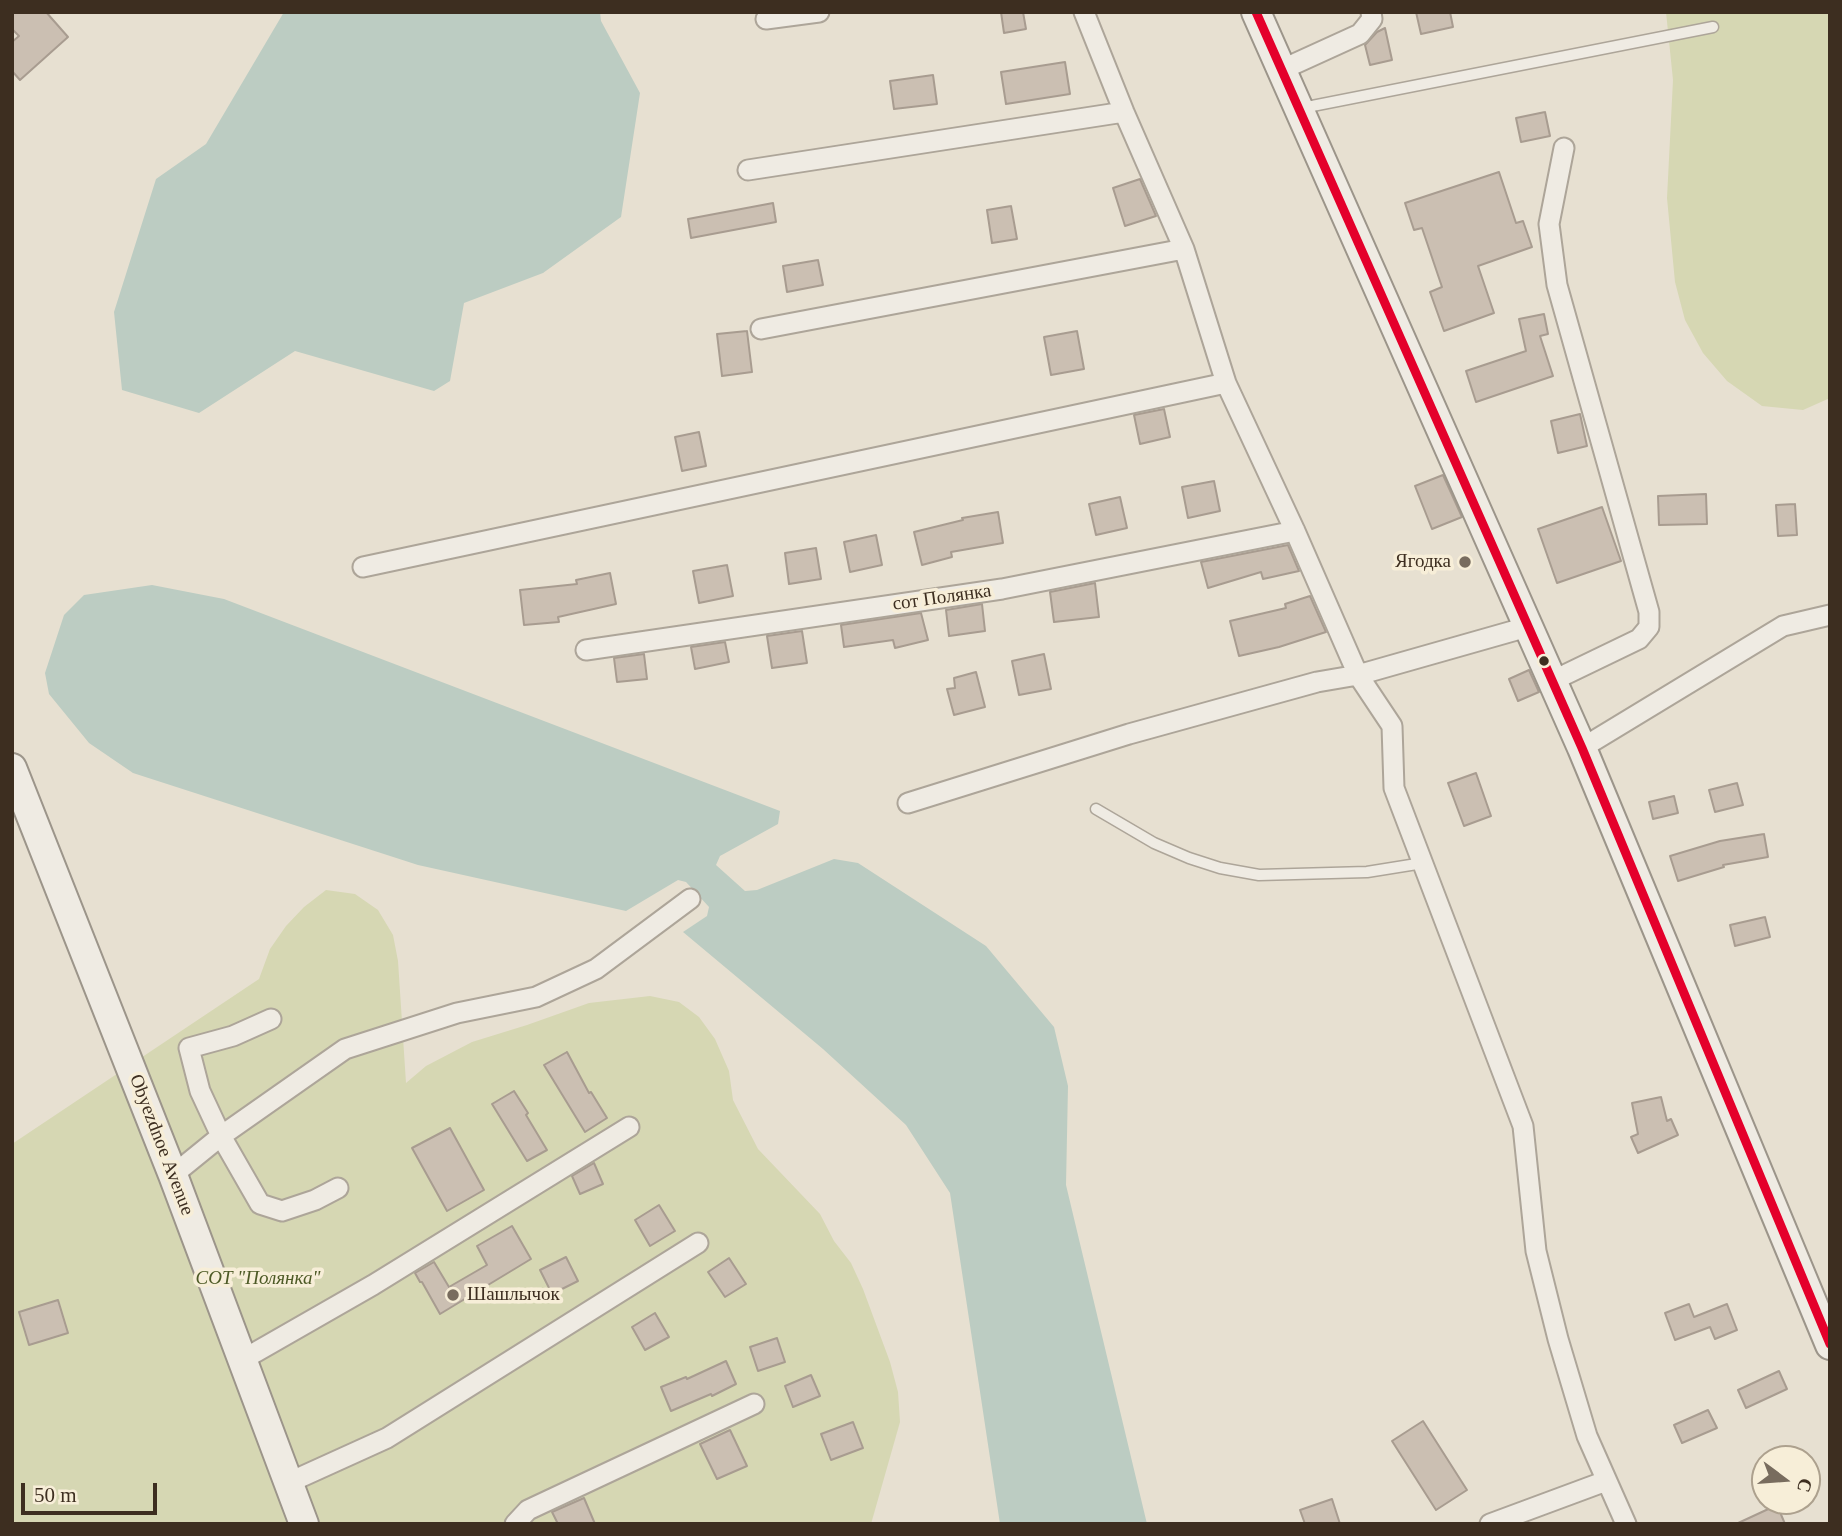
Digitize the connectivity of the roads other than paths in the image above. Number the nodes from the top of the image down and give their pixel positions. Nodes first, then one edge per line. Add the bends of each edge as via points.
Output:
1 (819, 12) edge
2 (1084, 12) edge
3 (1256, 12) edge
4 (1371, 12) edge
5 (766, 19) dead end
6 (1713, 27) dead end
7 (1281, 70) junction
8 (1298, 108) junction
9 (1124, 112) junction
10 (1564, 148) dead end
11 (748, 170) dead end
12 (1184, 249) junction
13 (761, 329) dead end
14 (1226, 383) junction
15 (1295, 531) junction
16 (363, 567) dead end
17 (1830, 615) edge
18 (1527, 627) junction
19 (586, 650) dead end
20 (1358, 675) junction
21 (1552, 681) junction
22 (1582, 748) junction
23 (12, 768) edge
24 (908, 803) dead end
25 (1096, 809) dead end
26 (1423, 863) junction
27 (690, 899) dead end
28 (271, 1020) dead end
29 (629, 1127) dead end
30 (221, 1136) junction
31 (173, 1175) junction
32 (338, 1188) dead end
33 (698, 1243) dead end
34 (1830, 1345) edge
35 (242, 1360) junction
36 (754, 1404) dead end
37 (1605, 1481) junction
38 (290, 1482) junction
39 (304, 1524) edge
40 (515, 1524) edge
41 (1490, 1524) edge
42 (1626, 1524) edge

1 - 5 street
2 - 9 street
3 - 7 main road
4 - 7 street via 1372,19 1360,34
6 - 8 lane
7 - 8 main road
8 - 18 main road
9 - 11 street
9 - 12 street
10 - 21 street via 1549,225 1558,285 1649,612 1648,627 1639,639
12 - 13 street
12 - 14 street
14 - 15 street
14 - 16 street
15 - 19 street, сот Полянка via 1002,589
15 - 20 street
17 - 22 street via 1783,626
18 - 20 street
18 - 21 main road
20 - 24 street via 1143,730
20 - 26 street via 1392,726 1394,788
21 - 22 main road
22 - 34 main road
23 - 31 main road, Obyezdnoe Avenue
25 - 26 lane via 1189,858 1259,875 1367,872
26 - 37 street via 1523,1125 1536,1251 1579,1412
27 - 30 street via 596,969 536,996 457,1013 345,1049
28 - 30 street via 189,1048 200,1091
29 - 35 street
30 - 31 street
30 - 32 street via 260,1204 282,1211
31 - 35 main road, Obyezdnoe Avenue
33 - 38 street via 387,1438
35 - 38 main road, Obyezdnoe Avenue
36 - 40 street via 528,1510
37 - 41 street
37 - 42 street
38 - 39 main road, Obyezdnoe Avenue

